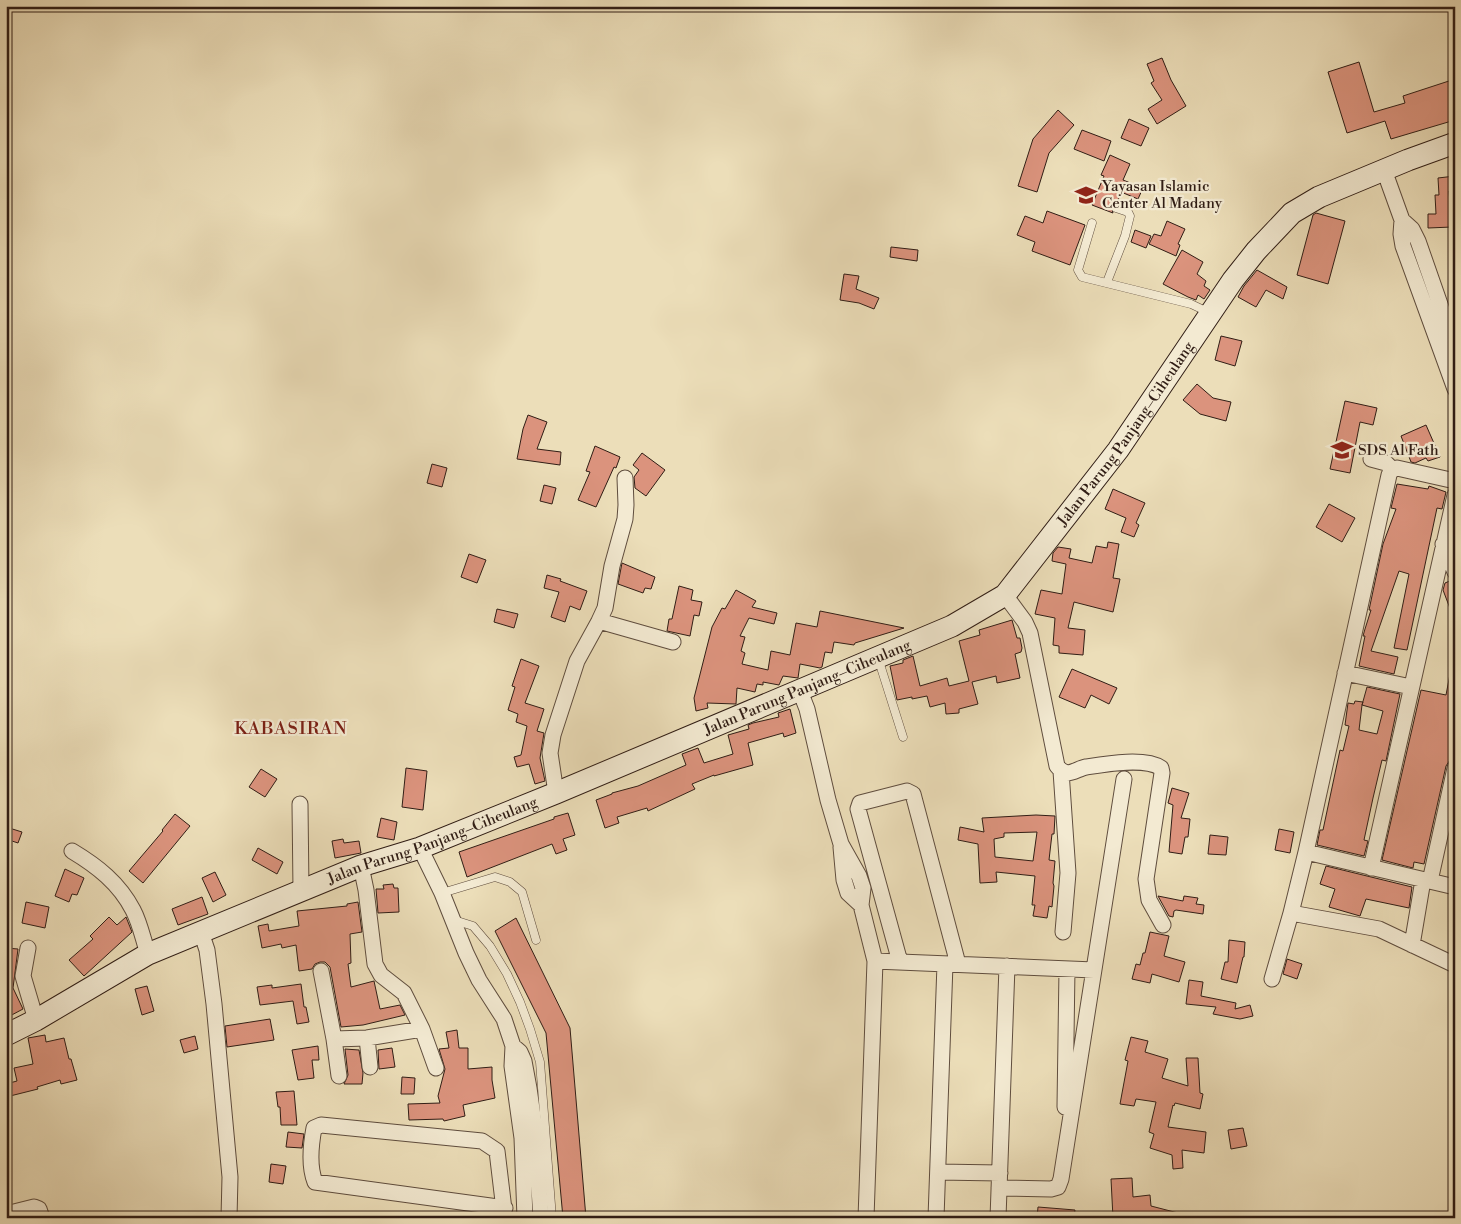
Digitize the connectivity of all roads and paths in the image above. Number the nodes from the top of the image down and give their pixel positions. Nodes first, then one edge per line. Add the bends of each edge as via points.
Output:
1 (1455, 142) edge
2 (1384, 170) junction
3 (1116, 208) dead end
4 (1402, 220) junction
5 (1092, 224) dead end
6 (1107, 282) junction
7 (1212, 314) junction
8 (1455, 347) edge
9 (1454, 385) edge
10 (1371, 459) dead end
11 (1392, 469) junction
12 (626, 478) dead end
13 (1455, 481) edge
14 (1455, 495) edge
15 (1443, 544) junction
16 (1455, 572) edge
17 (1005, 595) junction
18 (599, 621) junction
19 (673, 642) dead end
20 (878, 658) junction
21 (1345, 673) junction
22 (1411, 688) junction
23 (800, 691) junction
24 (903, 736) dead end
25 (1455, 768) edge
26 (1061, 772) junction
27 (1124, 779) dead end
28 (556, 793) junction
29 (300, 804) dead end
30 (420, 848) junction
31 (72, 851) dead end
32 (1306, 852) junction
33 (361, 866) junction
34 (1371, 868) junction
35 (1426, 881) junction
36 (1455, 888) edge
37 (301, 891) junction
38 (442, 893) junction
39 (1292, 913) junction
40 (452, 920) junction
41 (1164, 925) dead end
42 (201, 932) junction
43 (1063, 932) dead end
44 (536, 940) dead end
45 (1412, 945) junction
46 (28, 948) dead end
47 (148, 954) junction
48 (875, 961) junction
49 (900, 962) junction
50 (952, 964) junction
51 (1455, 965) edge
52 (1007, 966) junction
53 (1067, 969) junction
54 (1094, 970) junction
55 (321, 972) dead end
56 (1272, 980) dead end
57 (36, 1020) junction
58 (422, 1029) junction
59 (6, 1035) edge
60 (366, 1038) junction
61 (334, 1039) junction
62 (513, 1046) junction
63 (370, 1066) dead end
64 (436, 1068) dead end
65 (339, 1076) dead end
66 (1064, 1159) junction
67 (938, 1172) junction
68 (999, 1181) junction
69 (505, 1213) edge
70 (6, 1214) edge
71 (42, 1218) edge
72 (229, 1218) edge
73 (525, 1218) edge
74 (541, 1218) edge
75 (552, 1218) edge
76 (866, 1218) edge
77 (936, 1218) edge
78 (998, 1218) edge

1 - 2 street, Jalan Parung Panjang–Ciheulang
2 - 4 street
2 - 7 street, Jalan Parung Panjang–Ciheulang via 1292,213 1256,250
3 - 6 lane via 1130,216
4 - 8 street via 1418,241
4 - 9 street via 1403,246
5 - 6 lane via 1078,270 1082,277
6 - 7 lane via 1191,304
7 - 17 street, Jalan Parung Panjang–Ciheulang via 1118,450
10 - 11 street via 1386,463
11 - 13 street
11 - 21 street
12 - 18 street via 625,519 612,566 607,601
14 - 15 street
15 - 16 street
15 - 22 street
17 - 20 street, Jalan Parung Panjang–Ciheulang via 952,626
17 - 26 street via 1030,634 1057,766
18 - 19 street
18 - 28 street via 577,661 553,735 550,752
20 - 23 street, Jalan Parung Panjang–Ciheulang
20 - 24 lane
21 - 22 street
21 - 32 street
22 - 34 street
23 - 28 street, Jalan Parung Panjang–Ciheulang
23 - 48 street via 841,844 863,888 861,905
25 - 35 street
26 - 41 street via 1124,763 1148,763 1161,768 1146,879 1149,900
26 - 43 street via 1068,873
27 - 54 street
28 - 30 street, Jalan Parung Panjang–Ciheulang
29 - 37 street
30 - 33 street, Jalan Parung Panjang–Ciheulang
30 - 38 street
31 - 47 street via 114,882 124,895 134,911
32 - 34 street
32 - 39 street
33 - 37 street, Jalan Parung Panjang–Ciheulang
33 - 58 street via 375,964 381,974 404,993
34 - 35 street
35 - 36 street
35 - 45 street
37 - 42 street, Jalan Parung Panjang–Ciheulang
38 - 40 street
38 - 44 lane via 495,878 510,882 522,892
39 - 45 street via 1379,929
39 - 56 street
40 - 62 street via 479,980 504,1019
40 - 75 lane via 473,926 490,946 507,974 530,1029 541,1070
42 - 47 street, Jalan Parung Panjang–Ciheulang
42 - 72 street via 207,950 214,1004 230,1177
45 - 51 street
46 - 57 street via 22,976
47 - 57 street, Jalan Parung Panjang–Ciheulang
48 - 49 street
48 - 76 street
49 - 50 street
49 - 50 street via 858,809 860,803 907,791 913,794
50 - 52 street
50 - 67 street
52 - 53 street
52 - 68 street
53 - 54 street
53 - 66 street
54 - 66 street
55 - 61 street
57 - 59 street, Jalan Parung Panjang–Ciheulang
58 - 60 street
58 - 64 street
60 - 61 street
60 - 63 street
61 - 65 street
62 - 73 street via 512,1066 522,1138
62 - 74 street via 524,1061 529,1088
66 - 68 street via 1058,1186 1051,1189
67 - 68 street
67 - 77 street
68 - 78 street
69 - 69 street via 315,1182 312,1175 314,1128 321,1125 482,1141 497,1151
70 - 71 street via 34,1207 39,1209

